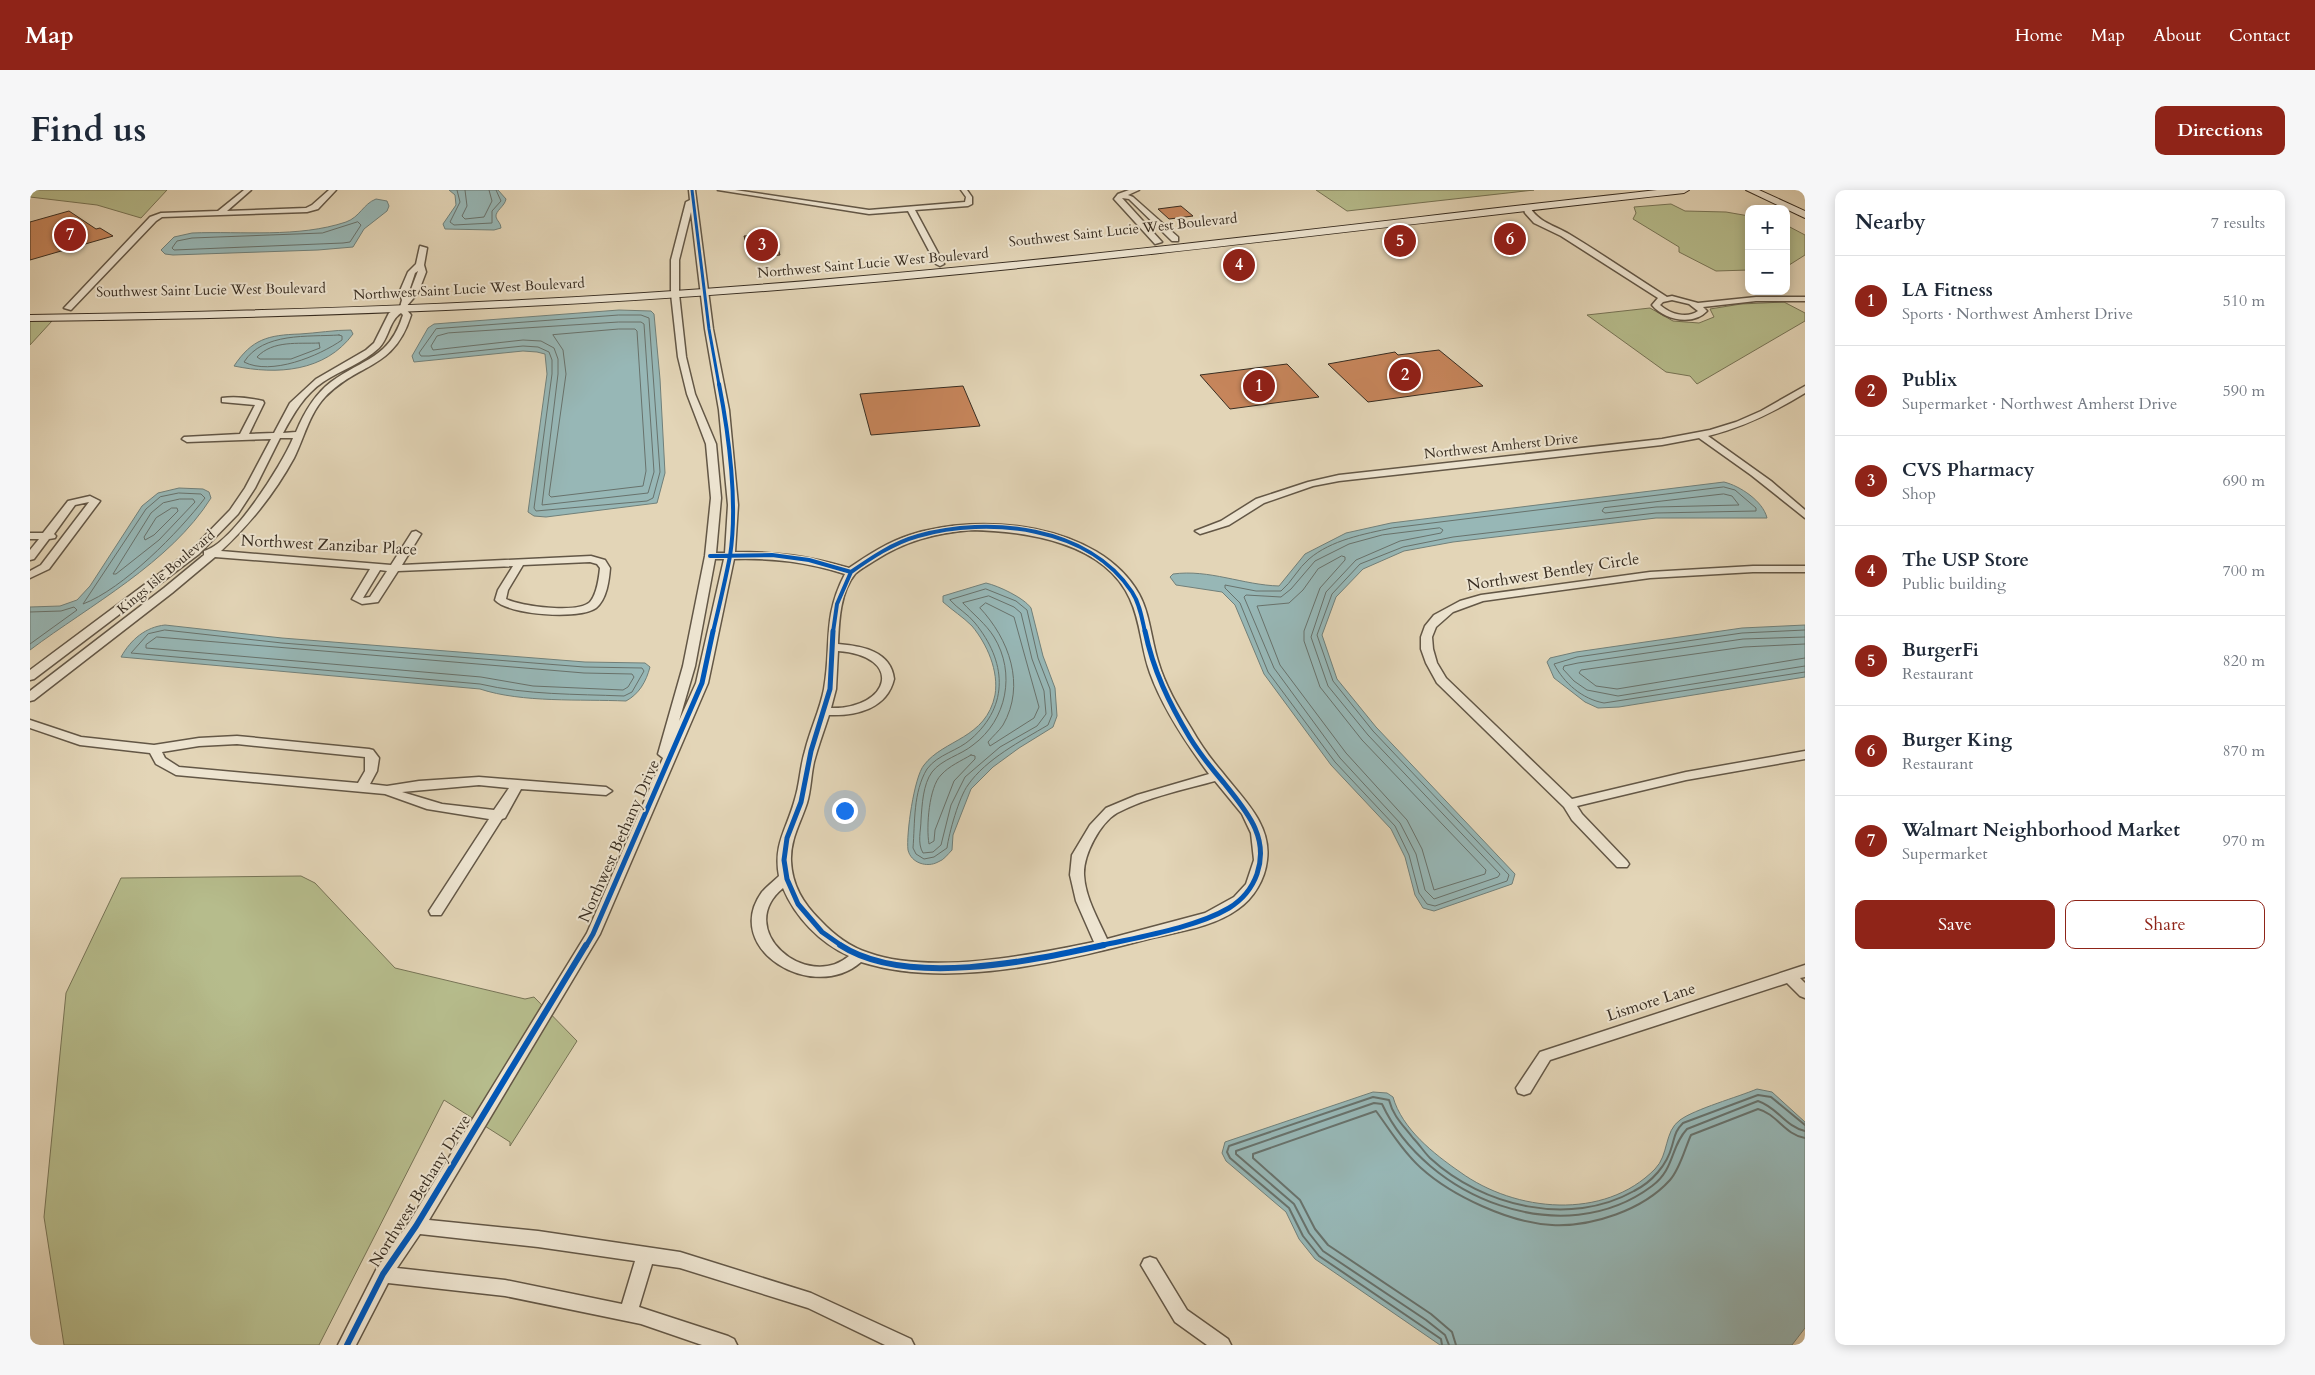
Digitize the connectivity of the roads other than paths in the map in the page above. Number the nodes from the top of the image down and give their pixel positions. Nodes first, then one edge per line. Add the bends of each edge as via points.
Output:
1 (248, 190) edge
2 (333, 190) edge
3 (721, 190) edge
4 (964, 190) edge
5 (1136, 190) edge
6 (1618, 190) edge
7 (1684, 190) edge
8 (1750, 190) edge
9 (1767, 190) edge
10 (1581, 194) junction
11 (1120, 195) junction
12 (1140, 207) junction
13 (1805, 207) edge
14 (1125, 208) junction
15 (1526, 208) junction
16 (911, 210) junction
17 (221, 212) junction
18 (1805, 215) edge
19 (1160, 226) junction
20 (1144, 227) junction
21 (1158, 242) junction
22 (1174, 244) junction
23 (427, 248) dead end
24 (939, 268) junction
25 (705, 288) junction
26 (675, 290) junction
27 (1665, 299) junction
28 (1805, 299) edge
29 (404, 304) junction
30 (1698, 305) junction
31 (30, 308) edge
32 (70, 313) junction
33 (30, 316) edge
34 (1805, 389) edge
35 (225, 400) dead end
36 (299, 435) junction
37 (1700, 435) junction
38 (243, 436) junction
39 (278, 436) junction
40 (187, 438) dead end
41 (1805, 515) edge
42 (1200, 531) dead end
43 (416, 534) dead end
44 (30, 536) edge
45 (47, 536) junction
46 (69, 536) junction
47 (195, 552) junction
48 (213, 554) junction
49 (730, 555) junction
50 (710, 556) junction
51 (30, 557) edge
52 (520, 562) junction
53 (377, 567) junction
54 (395, 568) junction
55 (1805, 569) edge
56 (852, 572) junction
57 (30, 575) edge
58 (834, 647) junction
59 (30, 676) edge
60 (30, 697) edge
61 (825, 711) junction
62 (30, 724) edge
63 (154, 748) junction
64 (1805, 756) edge
65 (1217, 776) junction
66 (518, 784) junction
67 (361, 789) junction
68 (387, 790) junction
69 (606, 792) dead end
70 (1568, 804) junction
71 (647, 807) junction
72 (500, 815) junction
73 (1622, 864) dead end
74 (785, 879) junction
75 (436, 912) dead end
76 (1103, 946) junction
77 (860, 955) junction
78 (1805, 971) edge
79 (1788, 975) junction
80 (1805, 992) edge
81 (1524, 1088) dead end
82 (416, 1226) junction
83 (646, 1255) junction
84 (1150, 1265) dead end
85 (383, 1274) junction
86 (628, 1314) junction
87 (347, 1345) edge
88 (728, 1345) edge
89 (905, 1345) edge
90 (1222, 1345) edge

1 - 17 street
2 - 17 street via 307,210
3 - 16 street via 859,211
4 - 16 street via 969,197 968,204
5 - 11 street
6 - 10 main road
7 - 15 main road
8 - 18 main road
9 - 13 main road
10 - 15 main road via 1530,203 1525,205
10 - 22 main road via 1274,228
11 - 12 street via 1131,198
11 - 14 street via 1117,199
12 - 14 street
12 - 19 street
14 - 20 street
15 - 22 main road, Northwest Saint Lucie West Boulevard via 1332,230 1328,239 1312,236
15 - 27 street via 1529,215
16 - 24 street
17 - 32 street via 161,215 153,219
19 - 20 street
19 - 22 street
20 - 21 street
21 - 22 main road, Southwest Saint Lucie West Boulevard
21 - 24 main road, Southwest Saint Lucie West Boulevard
22 - 24 main road, Northwest Saint Lucie West Boulevard via 1117,254
23 - 29 street via 428,255 421,262 422,272 414,293
24 - 25 main road, Southwest Saint Lucie West Boulevard
24 - 25 main road, Northwest Saint Lucie West Boulevard via 880,278
25 - 26 main road, Northwest Saint Lucie West Boulevard
25 - 26 street, Northwest Bethany Drive via 692,190 675,260
25 - 49 street, Northwest Bethany Drive via 729,453 733,505
26 - 29 main road, Northwest Saint Lucie West Boulevard
26 - 50 street, Northwest Bethany Drive via 682,357 691,394 711,444 716,498
27 - 30 street via 1679,299
27 - 30 street via 1657,302 1658,308 1676,316 1698,316 1703,311
28 - 30 street via 1756,299
29 - 32 main road, Northwest Saint Lucie West Boulevard
29 - 32 main road, Southwest Saint Lucie West Boulevard via 178,306 162,310
29 - 36 street, Kings Isle Boulevard via 405,326 395,344 384,355 324,392
29 - 39 street, Kings Isle Boulevard via 392,315 378,344 369,352 306,390 293,404
31 - 32 main road
32 - 33 main road
34 - 37 street, Northwest Amherst Drive via 1760,415
35 - 38 street via 260,404
36 - 39 street
36 - 48 street, Kings Isle Boulevard via 261,500
37 - 41 street via 1753,470
37 - 42 street, Northwest Amherst Drive via 1339,478 1269,498 1225,523
38 - 39 street
38 - 40 street
39 - 47 street, Kings Isle Boulevard via 234,512
43 - 54 street
44 - 45 street
45 - 46 street
45 - 46 street via 72,503 95,501
45 - 51 street
46 - 57 street via 44,568
47 - 48 street, Northwest Zanzibar Place
47 - 59 street, Kings Isle Boulevard
48 - 53 street, Northwest Zanzibar Place
48 - 60 street, Kings Isle Boulevard
49 - 50 street
49 - 56 street via 772,555 809,560
49 - 71 street, Northwest Bethany Drive via 702,683
50 - 71 street, Northwest Bethany Drive via 688,666
52 - 52 street, Northwest Zanzibar Place via 500,597 507,606 575,611 589,608 596,600 605,570 601,562 585,558
52 - 54 street, Northwest Zanzibar Place
53 - 54 street, Northwest Zanzibar Place
53 - 54 street via 357,599 374,600
55 - 70 street, Northwest Bentley Circle via 1650,574 1481,598 1458,605 1431,624 1426,644 1429,662 1441,680
56 - 58 street via 840,594
56 - 65 street via 883,550 919,535 947,529 1006,528 1084,548 1107,563 1131,589 1166,696
58 - 61 street via 833,682
58 - 61 street via 861,650 877,657 887,668 889,680 880,697 865,706
61 - 74 street via 809,757 802,800 788,834 784,854
62 - 63 street via 80,741
63 - 67 street via 160,761 176,771
63 - 67 street via 237,740 369,753 373,758 371,771
64 - 70 street via 1686,776
65 - 76 street via 1142,798 1111,812 1095,828 1079,855 1077,875 1083,901
65 - 76 street via 1249,814 1258,833 1263,856 1253,883 1239,902 1202,921
66 - 68 street via 479,781
66 - 69 street
66 - 72 street
67 - 68 street
68 - 72 street via 401,798
70 - 73 street, Northwest Bentley Circle
71 - 82 street, Northwest Bethany Drive via 593,934
72 - 75 street
74 - 77 street via 801,910 831,940
74 - 77 street via 768,895 758,925 763,944 774,956 794,967 818,971 844,967
76 - 77 street via 933,970 893,965
78 - 79 street, Lismore Lane
79 - 80 street
79 - 81 street, Lismore Lane via 1545,1056
82 - 83 street
82 - 85 street, Northwest Bethany Drive
83 - 86 street
83 - 89 street via 680,1260 811,1300
84 - 90 street via 1181,1316
85 - 86 street via 505,1288
85 - 87 street, Northwest Bethany Drive
86 - 88 street

